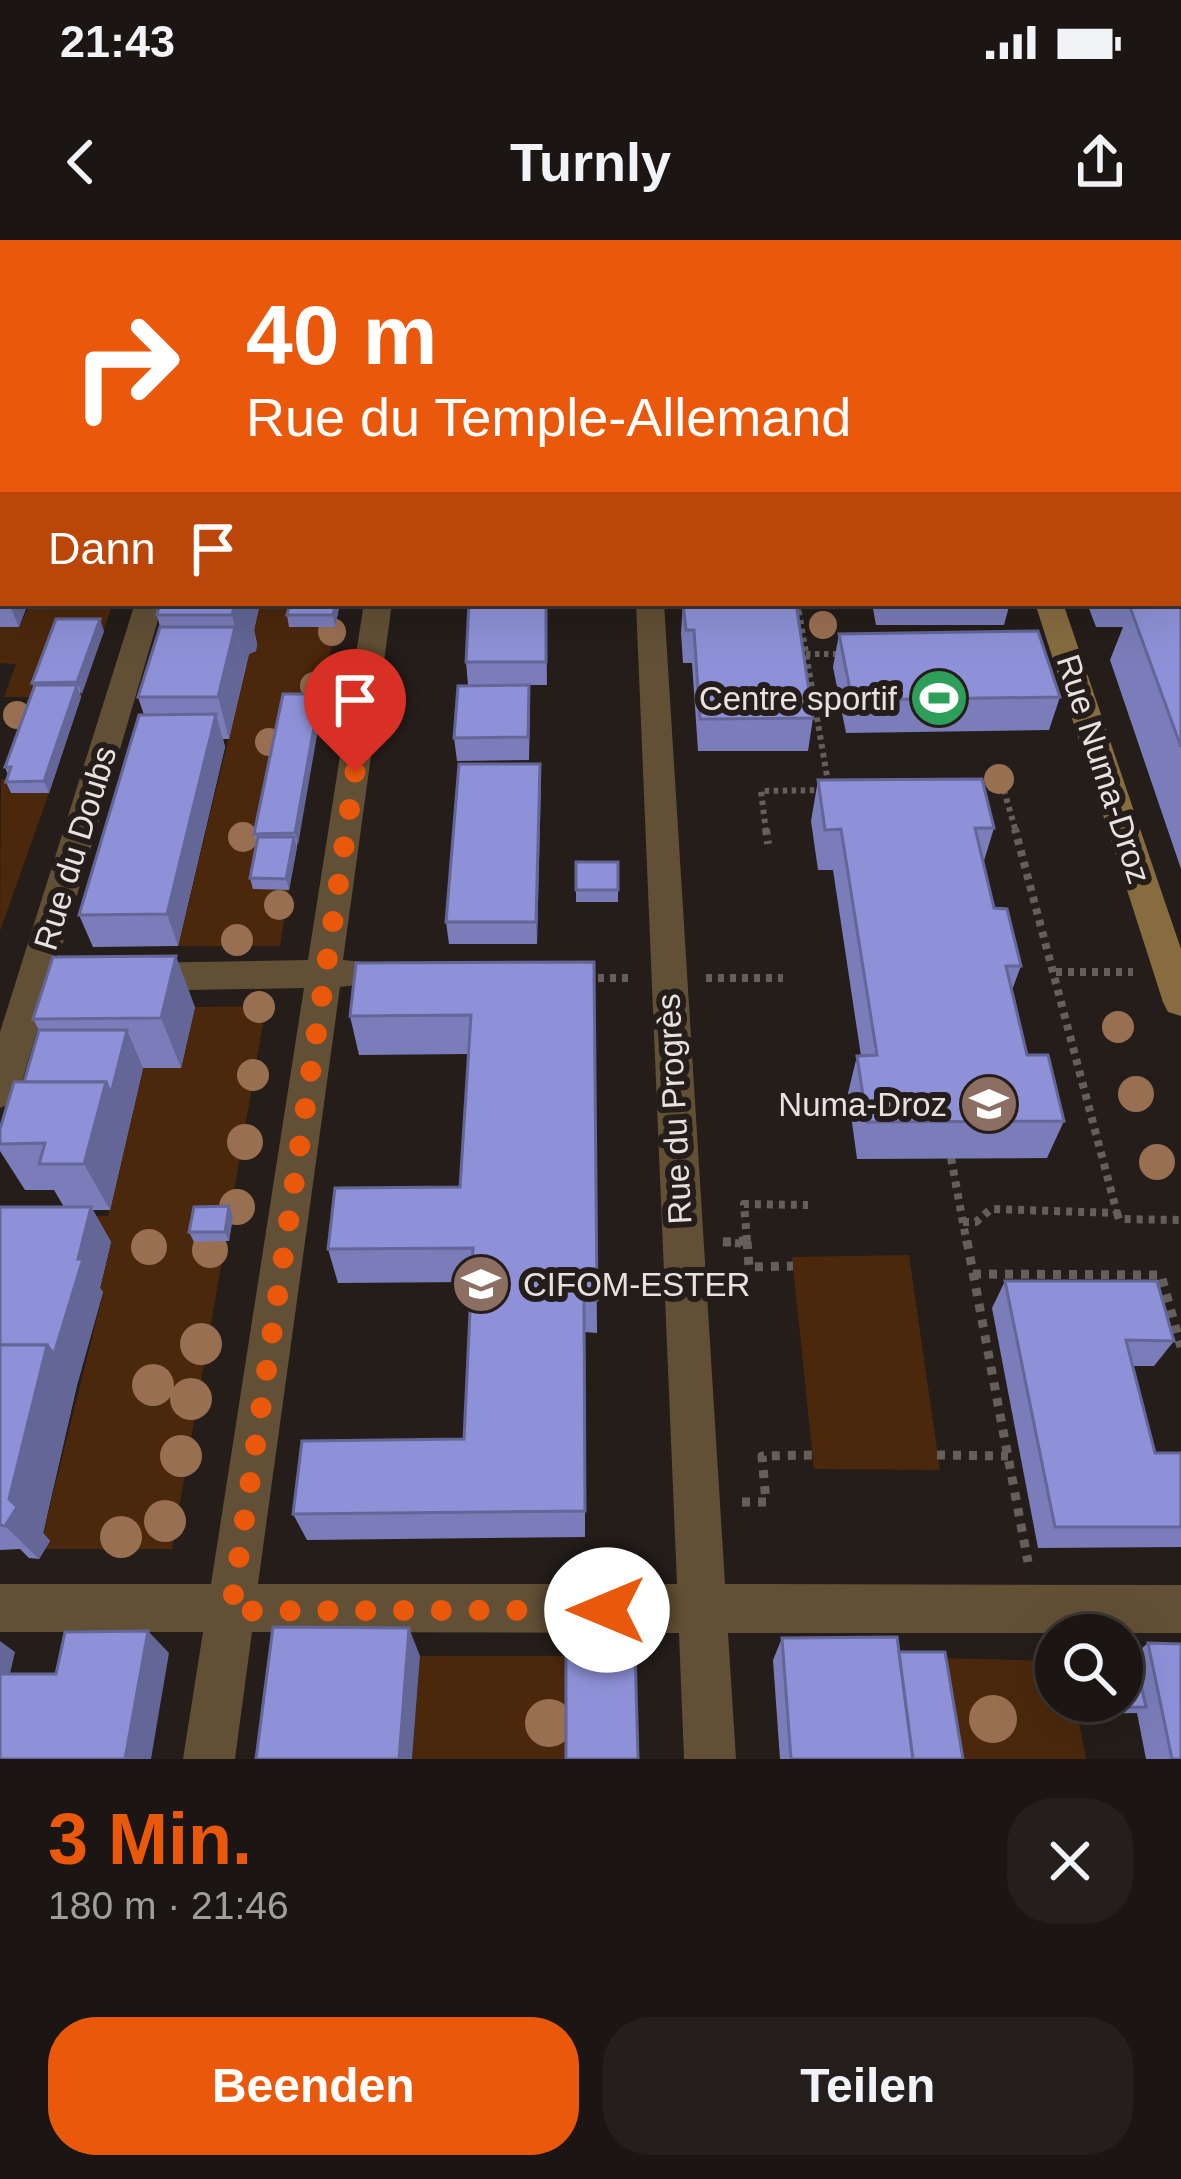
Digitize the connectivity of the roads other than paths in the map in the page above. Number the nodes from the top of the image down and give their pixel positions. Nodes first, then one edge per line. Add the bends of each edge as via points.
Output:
1 (148, 606) edge
2 (379, 606) edge
3 (650, 606) edge
4 (1050, 606) edge
5 (344, 974) junction
6 (35, 977) edge
7 (111, 977) edge
8 (1167, 980) edge
9 (0, 1092) edge
10 (0, 1608) edge
11 (702, 1609) junction
12 (1181, 1609) edge
13 (231, 1611) junction
14 (209, 1759) edge
15 (710, 1759) edge

1 - 6 street, Rue du Doubs
2 - 5 street
3 - 11 street, Rue du Progrès
4 - 8 main road, Rue Numa-Droz
5 - 7 street
5 - 13 street
6 - 9 street, Rue du Doubs
10 - 13 street
11 - 12 street
11 - 13 street
11 - 15 street, Rue du Progrès
13 - 14 street

